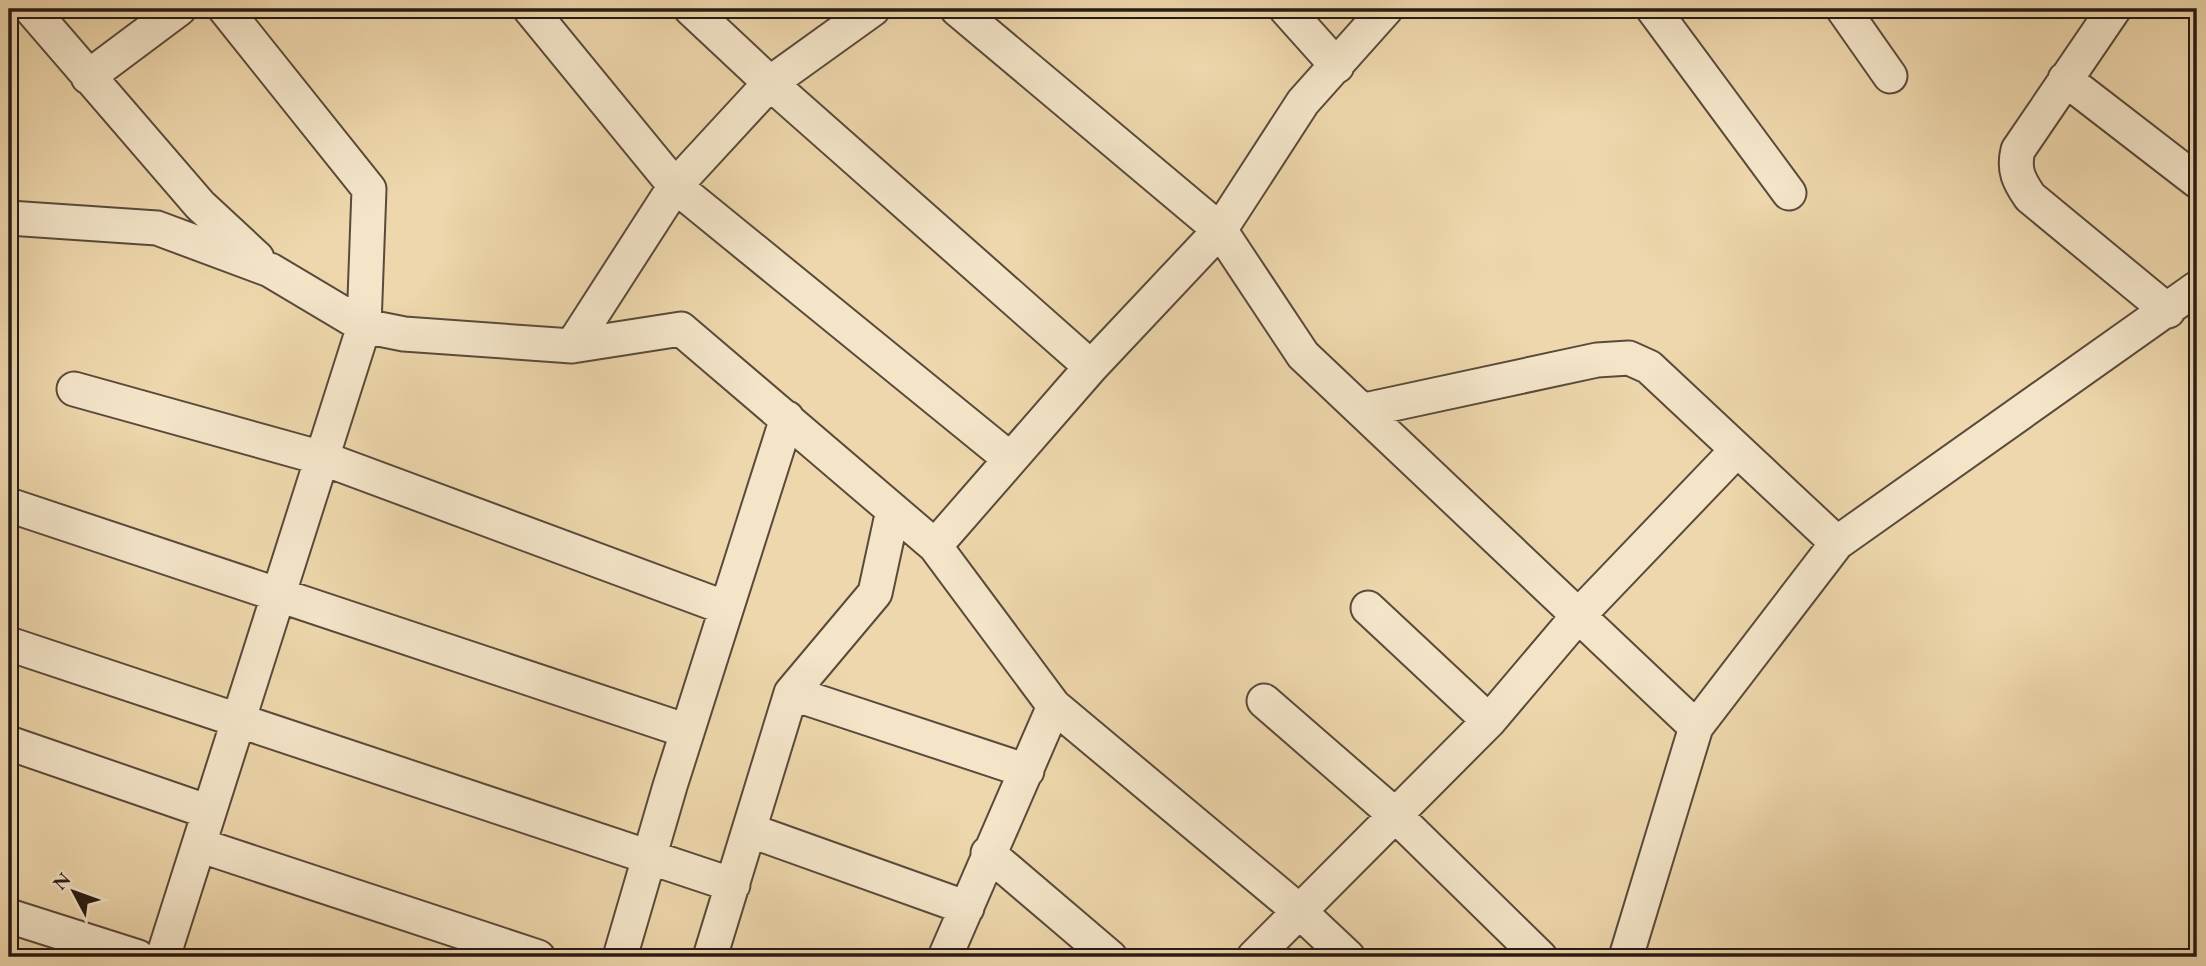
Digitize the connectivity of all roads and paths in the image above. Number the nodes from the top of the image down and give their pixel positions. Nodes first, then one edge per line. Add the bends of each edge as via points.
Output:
1 (32, 9) edge
2 (179, 9) edge
3 (225, 9) edge
4 (530, 9) edge
5 (691, 9) edge
6 (873, 9) edge
7 (957, 9) edge
8 (1286, 9) edge
9 (1387, 9) edge
10 (1653, 9) edge
11 (1843, 9) edge
12 (2113, 9) edge
13 (1337, 66) junction
14 (1890, 76) dead end
15 (88, 77) junction
16 (2065, 79) junction
17 (770, 83) junction
18 (2197, 181) edge
19 (676, 186) junction
20 (1789, 193) dead end
21 (9, 218) edge
22 (1220, 230) junction
23 (270, 270) junction
24 (2197, 288) edge
25 (2168, 311) junction
26 (364, 326) junction
27 (572, 346) junction
28 (1091, 366) junction
29 (74, 389) dead end
30 (1365, 411) junction
31 (787, 418) junction
32 (1736, 452) junction
33 (322, 458) junction
34 (1010, 459) junction
35 (9, 505) edge
36 (893, 510) junction
37 (1837, 542) junction
38 (935, 546) junction
39 (278, 595) junction
40 (726, 608) junction
41 (1368, 608) dead end
42 (1578, 617) junction
43 (9, 644) edge
44 (791, 693) junction
45 (1264, 701) dead end
46 (1055, 706) junction
47 (239, 719) junction
48 (1489, 721) junction
49 (1696, 727) junction
50 (687, 731) junction
51 (9, 743) edge
52 (1027, 771) junction
53 (209, 812) junction
54 (1394, 814) junction
55 (749, 830) junction
56 (199, 845) junction
57 (988, 853) junction
58 (649, 856) junction
59 (733, 885) junction
60 (967, 908) junction
61 (1298, 911) junction
62 (9, 916) edge
63 (138, 957) edge
64 (163, 957) edge
65 (538, 957) edge
66 (620, 957) edge
67 (710, 957) edge
68 (945, 957) edge
69 (1110, 957) edge
70 (1254, 957) edge
71 (1348, 957) edge
72 (1540, 957) edge
73 (1626, 957) edge

1 - 15 street
2 - 15 street
3 - 26 street via 369,189
4 - 19 street
5 - 17 street
6 - 17 street
7 - 22 street
8 - 13 street
9 - 13 street
10 - 20 street
11 - 14 street
12 - 16 street
13 - 22 street via 1303,102
15 - 23 street via 200,205
16 - 18 street
16 - 25 street via 2018,150 2018,179 2030,197
17 - 19 street
17 - 28 street
19 - 27 street
19 - 34 street
21 - 23 street via 157,229
22 - 28 street
22 - 30 street via 1303,355
23 - 26 street
24 - 25 street
25 - 37 street
26 - 27 street via 404,334
26 - 33 street
27 - 31 street via 681,329
28 - 34 street
29 - 33 street
30 - 32 street via 1597,360 1629,358 1649,367
30 - 42 street
31 - 36 street
31 - 40 street
32 - 37 street
32 - 42 street
33 - 39 street
33 - 40 street
34 - 38 street
35 - 39 street
36 - 38 street
36 - 44 street via 875,593
37 - 49 street
38 - 46 street
39 - 47 street
39 - 50 street
40 - 50 street
41 - 48 street
42 - 48 street
42 - 49 street
43 - 47 street
44 - 52 street
44 - 55 street
45 - 54 street
46 - 52 street
46 - 61 street
47 - 53 street
47 - 58 street
48 - 54 street
49 - 73 street
50 - 58 street
51 - 53 street
52 - 57 street
53 - 56 street
54 - 61 street
54 - 72 street
55 - 59 street
55 - 60 street
56 - 64 street
56 - 65 street
57 - 60 street
57 - 69 street
58 - 59 street
58 - 66 street
59 - 67 street
60 - 68 street
61 - 70 street
61 - 71 street
62 - 63 street

